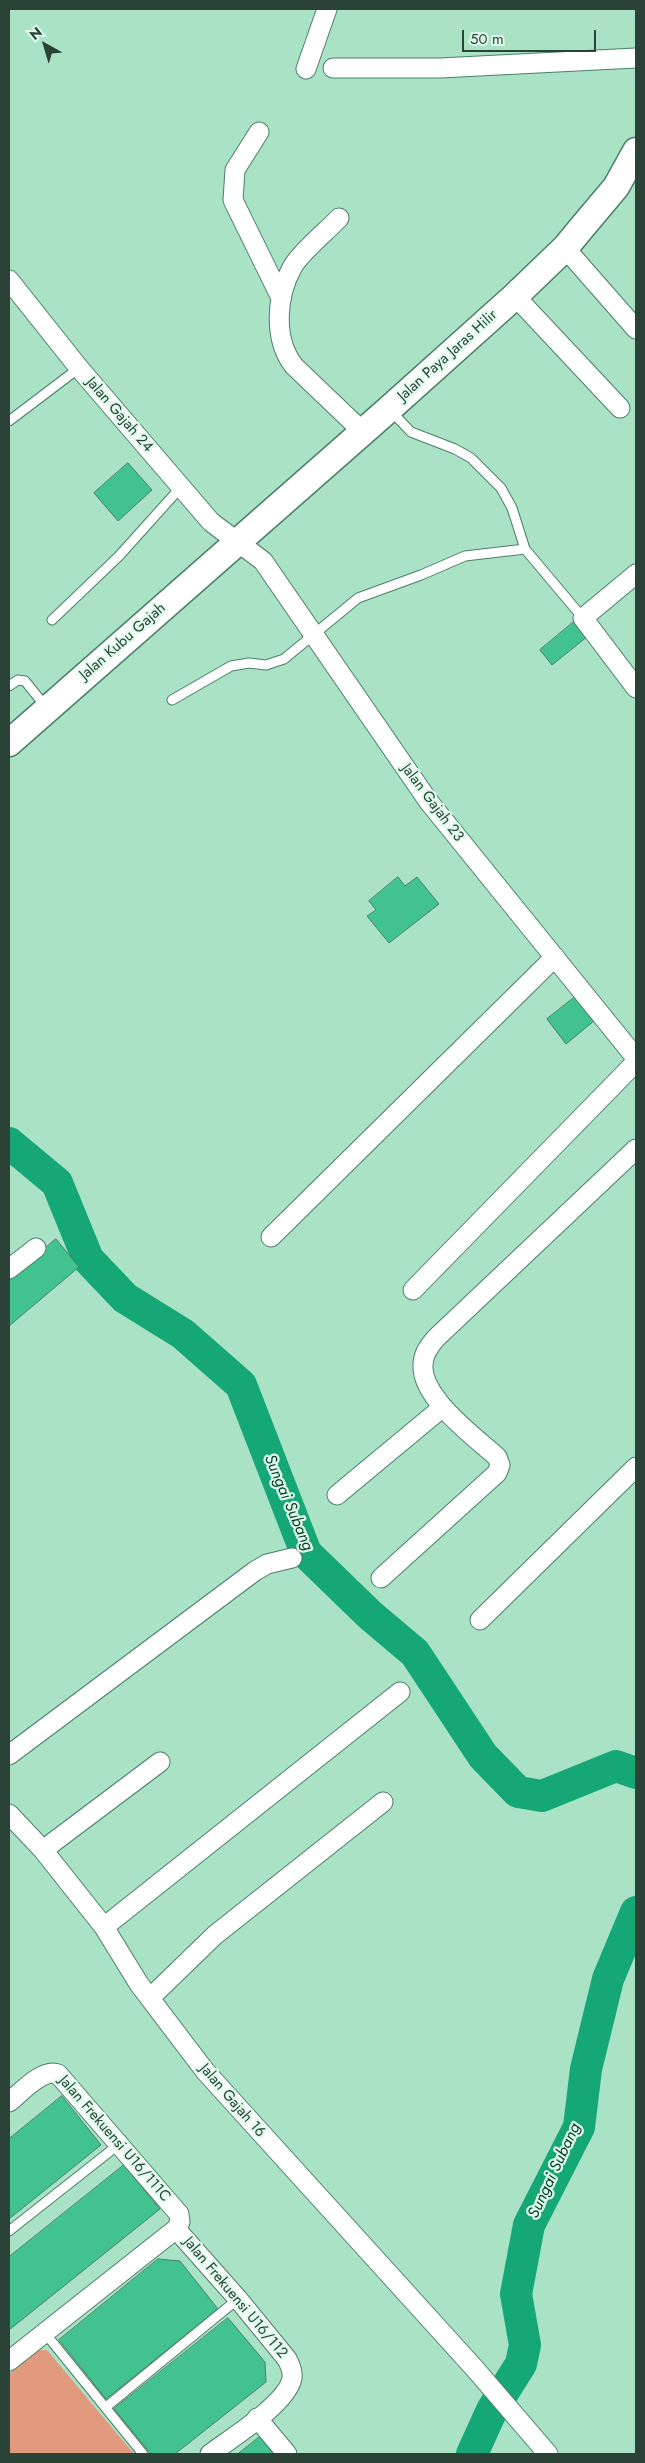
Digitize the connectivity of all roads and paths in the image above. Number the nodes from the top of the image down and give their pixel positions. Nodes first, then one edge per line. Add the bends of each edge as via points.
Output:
1 (327, 9) edge
2 (636, 58) edge
3 (333, 68) dead end
4 (306, 69) dead end
5 (259, 132) dead end
6 (636, 151) edge
7 (339, 218) dead end
8 (565, 248) junction
9 (9, 280) edge
10 (515, 296) junction
11 (281, 298) junction
12 (636, 329) edge
13 (79, 368) junction
14 (620, 408) dead end
15 (390, 409) junction
16 (9, 421) edge
17 (363, 432) junction
18 (181, 487) junction
19 (237, 542) junction
20 (525, 549) junction
21 (636, 574) edge
22 (583, 618) junction
23 (52, 620) dead end
24 (313, 636) junction
25 (9, 686) edge
26 (636, 688) edge
27 (172, 700) dead end
28 (47, 708) junction
29 (9, 743) edge
30 (555, 957) junction
31 (636, 1058) edge
32 (636, 1062) edge
33 (636, 1149) edge
34 (271, 1237) dead end
35 (36, 1248) dead end
36 (9, 1270) edge
37 (413, 1290) dead end
38 (443, 1406) junction
39 (636, 1467) edge
40 (337, 1495) dead end
41 (292, 1558) dead end
42 (381, 1578) dead end
43 (480, 1620) dead end
44 (400, 1692) dead end
45 (9, 1755) edge
46 (160, 1762) dead end
47 (384, 1802) dead end
48 (9, 1814) edge
49 (43, 1850) junction
50 (104, 1927) junction
51 (150, 1998) junction
52 (9, 2102) edge
53 (118, 2145) junction
54 (176, 2229) junction
55 (9, 2231) edge
56 (238, 2299) junction
57 (44, 2333) junction
58 (9, 2361) edge
59 (106, 2407) junction
60 (257, 2418) junction
61 (143, 2454) edge
62 (210, 2454) edge
63 (287, 2454) edge
64 (548, 2454) edge

1 - 4 street
2 - 3 street via 440,68
5 - 11 street via 235,170 233,200
6 - 8 street, Jalan Paya Jaras Hilir via 616,187
7 - 11 street via 294,265
8 - 10 street, Jalan Paya Jaras Hilir
8 - 12 street
9 - 13 street, Jalan Gajah 24
10 - 14 street
10 - 15 street, Jalan Paya Jaras Hilir
11 - 17 street via 280,332 285,354
13 - 16 lane
13 - 18 street, Jalan Gajah 24
15 - 17 street, Jalan Paya Jaras Hilir
15 - 20 lane via 411,432 455,449 487,473 512,508
17 - 19 street, Jalan Paya Jaras Hilir
18 - 19 street, Jalan Gajah 24 via 211,522
18 - 23 lane via 119,556
19 - 24 street, Jalan Gajah 23 via 263,561
19 - 28 street, Jalan Kubu Gajah
20 - 22 lane
20 - 24 lane via 466,556 358,598
21 - 22 street
22 - 26 street
24 - 27 lane via 284,659 266,665 231,666
24 - 30 street, Jalan Gajah 23 via 429,802
25 - 28 lane via 18,680 25,681
28 - 29 street, Jalan Kubu Gajah
30 - 31 street, Jalan Gajah 23
30 - 34 street
32 - 37 street
33 - 38 street via 426,1350 423,1366 426,1382
35 - 36 street
38 - 40 street
38 - 42 street via 497,1457 499,1470
39 - 43 street
41 - 45 street via 267,1564 256,1571
44 - 50 street
46 - 49 street
47 - 51 street via 215,1935
48 - 49 street, Jalan Gajah 16
49 - 50 street, Jalan Gajah 16
50 - 51 street, Jalan Gajah 16
51 - 64 street, Jalan Gajah 16 via 205,2071
52 - 53 street, Jalan Frekuensi U16/111C via 44,2075 53,2072
53 - 54 street, Jalan Frekuensi U16/111C via 179,2214 180,2222
53 - 55 lane
54 - 56 street, Jalan Frekuensi U16/112
54 - 57 street, Jalan Frekuensi U16/112
56 - 59 lane
56 - 60 street, Jalan Frekuensi U16/112 via 287,2359 291,2369 292,2378 283,2396
57 - 58 street, Jalan Frekuensi U16/112
57 - 59 lane
59 - 61 lane
60 - 62 street, Jalan Frekuensi U16/112
60 - 63 street

